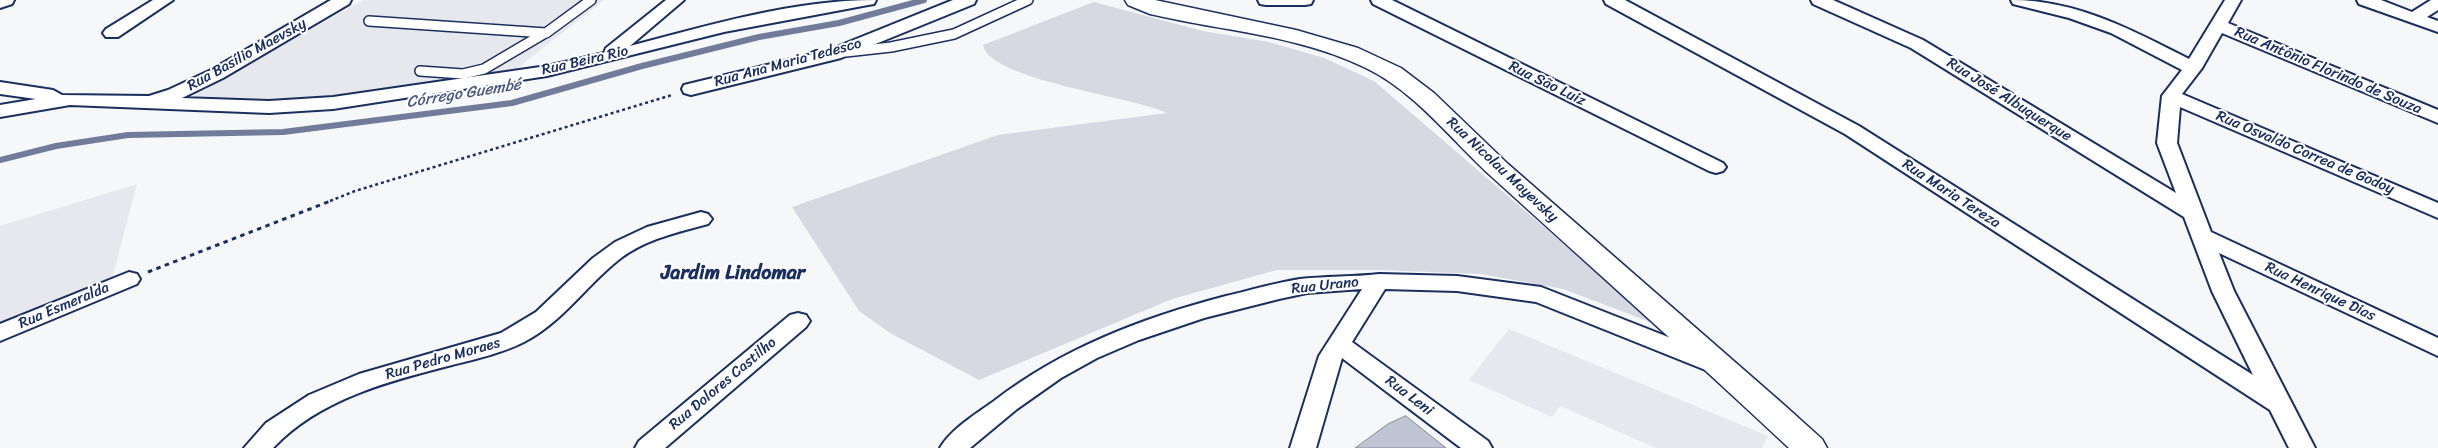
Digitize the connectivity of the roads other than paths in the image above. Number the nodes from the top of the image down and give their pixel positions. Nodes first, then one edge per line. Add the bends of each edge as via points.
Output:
1 (6, 0) edge
2 (165, 0) edge
3 (343, 0) edge
4 (591, 0) edge
5 (676, 0) edge
6 (868, 0) edge
7 (968, 0) edge
8 (1028, 0) edge
9 (1136, 0) edge
10 (1266, 0) edge
11 (1305, 0) edge
12 (1379, 0) edge
13 (1819, 0) edge
14 (2018, 0) edge
15 (2233, 0) edge
16 (2365, 0) edge
17 (1617, 1) edge
18 (0, 3) edge
19 (2438, 3) edge
20 (2414, 18) junction
21 (369, 21) dead end
22 (2219, 25) junction
23 (2438, 27) edge
24 (112, 33) dead end
25 (546, 33) junction
26 (835, 54) junction
27 (606, 58) junction
28 (2193, 68) junction
29 (420, 71) dead end
30 (0, 88) edge
31 (691, 89) road end
32 (2171, 96) junction
33 (70, 99) junction
34 (150, 102) junction
35 (0, 111) edge
36 (2438, 117) edge
37 (1716, 167) dead end
38 (2438, 211) edge
39 (2194, 214) junction
40 (701, 220) dead end
41 (2202, 236) junction
42 (129, 279) road end
43 (1379, 281) junction
44 (798, 320) dead end
45 (0, 333) edge
46 (1338, 343) junction
47 (2438, 348) edge
48 (1723, 367) junction
49 (2280, 404) junction
50 (257, 448) edge
51 (648, 448) edge
52 (953, 448) edge
53 (1303, 448) edge
54 (1479, 448) edge
55 (1810, 448) edge
56 (2302, 448) edge

1 - 18 street
2 - 24 street
3 - 34 street, Rua Basílio Maevsky via 217,74 176,94
4 - 25 lane
5 - 27 street
6 - 27 street, Rua Beira Rio via 723,27
7 - 26 street, Rua Ana Maria Tedesco
8 - 26 lane via 954,34
9 - 48 street, Rua Nicolau Mayevsky via 1158,9 1338,48 1375,63 1407,83 1496,168
10 - 11 street
12 - 37 street, Rua São Luiz
13 - 39 street, Rua José Albuquerque via 1917,44
14 - 28 street via 2075,14 2117,29
15 - 22 street
16 - 20 street
17 - 49 street, Rua Maria Tereza via 1852,130
19 - 20 street
20 - 23 street
21 - 25 lane
22 - 28 street
22 - 36 street, Rua Antônio Florindo de Souza
25 - 29 lane via 484,69 463,74
26 - 31 street, Rua Ana Maria Tedesco
27 - 34 street, Rua Beira Rio via 547,71 333,103 269,108
28 - 32 street
30 - 33 street
32 - 38 street, Rua Osvaldo Correa de Godoy
32 - 39 street via 2167,143
33 - 34 street, Rua Basílio Maevsky
33 - 35 street, Rua Basílio Maevsky
39 - 41 street
40 - 50 street, Rua Pedro Moraes via 654,232 612,253 537,324 518,336 396,371 338,392 297,414
41 - 47 street, Rua Henrique Dias
41 - 49 street via 2223,291
42 - 45 street, Rua Esmeralda
43 - 46 street
43 - 48 street, Rua Urano via 1515,290 1541,295
43 - 52 street, Rua Urano via 1314,285 1265,294 1194,312 1133,333 1068,363 993,414
44 - 51 street, Rua Dolores Castilho
46 - 53 street via 1331,356
46 - 54 street, Rua Leni
48 - 55 street, Rua Nicolau Mayevsky
49 - 56 street

